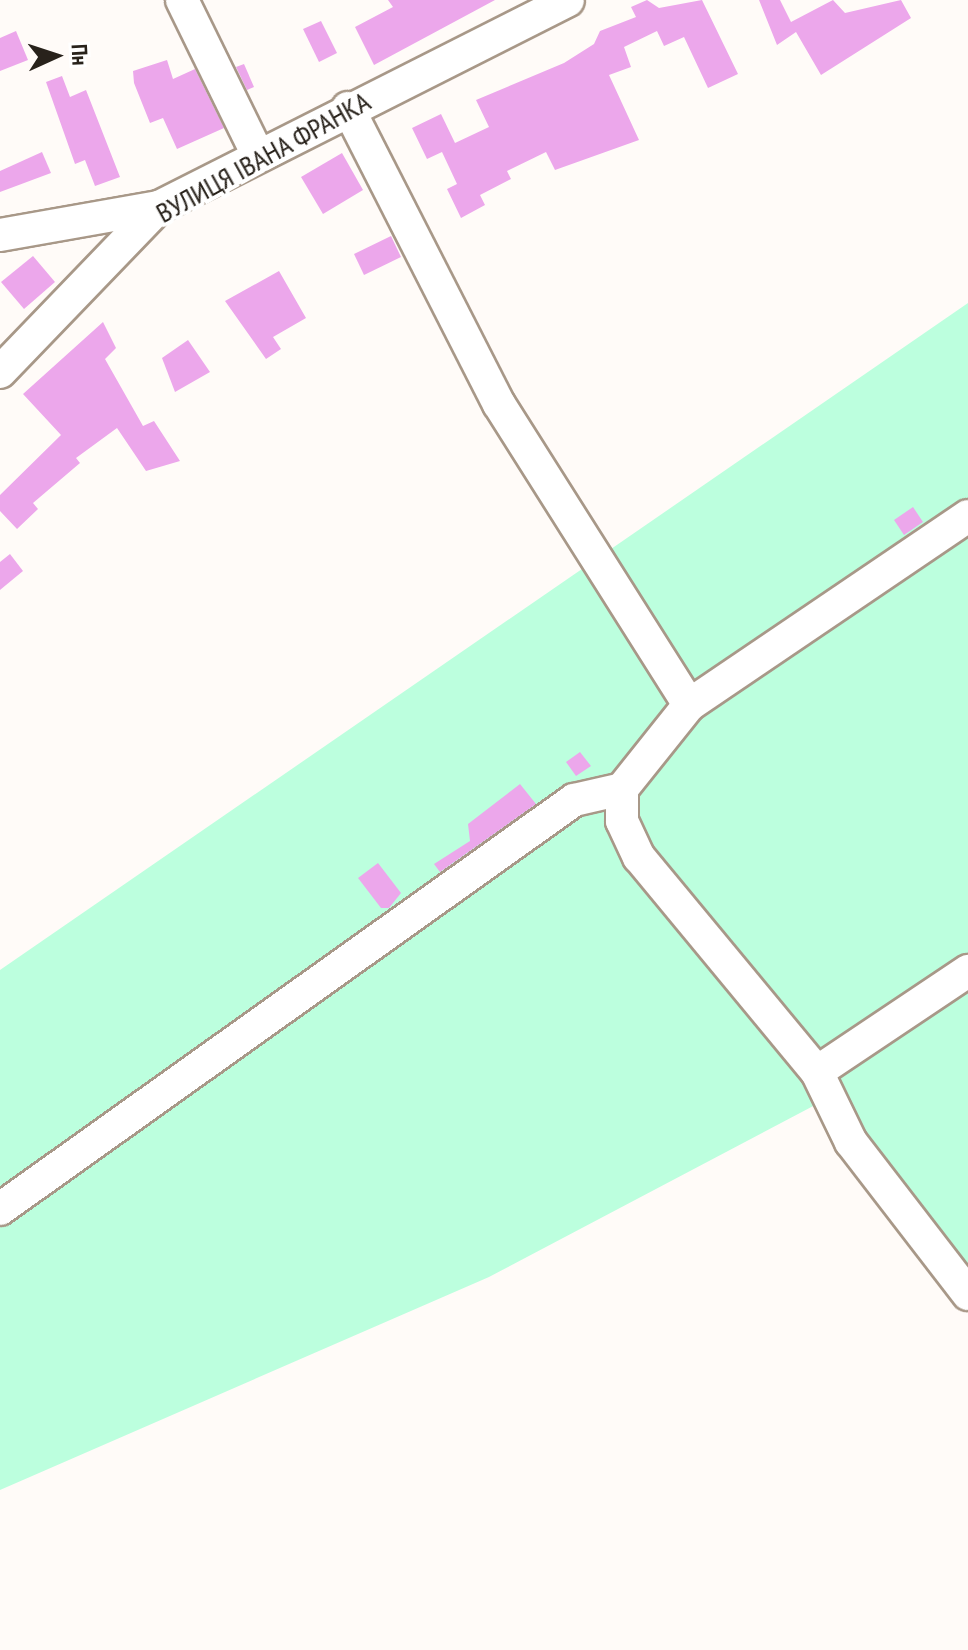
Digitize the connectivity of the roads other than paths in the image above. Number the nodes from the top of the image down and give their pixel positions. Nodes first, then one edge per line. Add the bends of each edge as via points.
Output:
1 (182, 0) edge
2 (568, 0) edge
3 (530, 8) edge
4 (348, 108) junction
5 (258, 155) junction
6 (159, 207) junction
7 (0, 235) edge
8 (0, 372) edge
9 (968, 516) edge
10 (689, 705) junction
11 (622, 789) junction
12 (968, 971) edge
13 (817, 1072) junction
14 (0, 1209) edge
15 (968, 1294) edge

1 - 5 street
2 - 3 street, ВУЛИЦЯ ІВАНА ФРАНКА
3 - 4 street, ВУЛИЦЯ ІВАНА ФРАНКА
4 - 5 street, ВУЛИЦЯ ІВАНА ФРАНКА
4 - 10 street via 499,404
5 - 6 street, ВУЛИЦЯ ІВАНА ФРАНКА
6 - 7 street
6 - 8 street, ВУЛИЦЯ ІВАНА ФРАНКА
9 - 10 street
10 - 11 street
11 - 13 street via 622,821 639,857
11 - 14 street via 574,800
12 - 13 street
13 - 15 street via 851,1142

